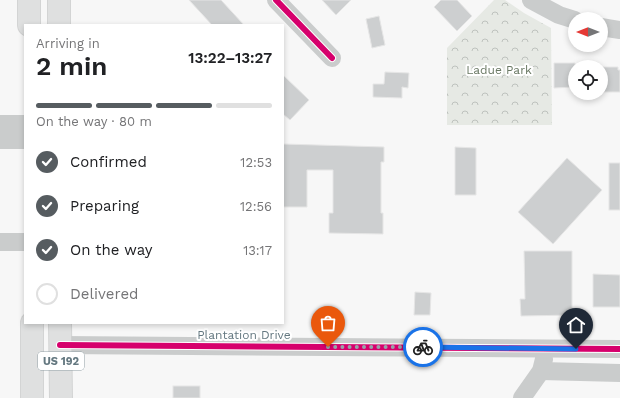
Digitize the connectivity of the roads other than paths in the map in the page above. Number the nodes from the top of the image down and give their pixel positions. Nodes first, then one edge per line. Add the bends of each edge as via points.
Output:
1 (29, 0) edge
2 (59, 0) edge
3 (276, 0) edge
4 (531, 0) edge
5 (568, 18) edge
6 (30, 24) edge
7 (59, 24) edge
8 (608, 28) edge
9 (620, 30) edge
10 (332, 58) dead end
11 (0, 124) edge
12 (24, 124) edge
13 (0, 140) edge
14 (24, 140) edge
15 (0, 242) edge
16 (24, 242) edge
17 (32, 324) edge
18 (40, 324) edge
19 (60, 324) edge
20 (60, 345) junction
21 (546, 348) junction
22 (620, 349) edge
23 (541, 371) junction
24 (620, 373) edge
25 (32, 398) edge
26 (61, 398) edge
27 (522, 398) edge

1 - 6 highway
2 - 7 highway
3 - 10 street
4 - 5 street
8 - 9 street
11 - 12 street
13 - 14 street
15 - 16 street
17 - 25 highway, US 192
18 - 20 highway via 50,340
19 - 20 highway, US 192
20 - 21 street, Plantation Drive
20 - 26 highway, US 192
21 - 22 street, Plantation Drive
21 - 23 street
23 - 24 street
23 - 27 street

